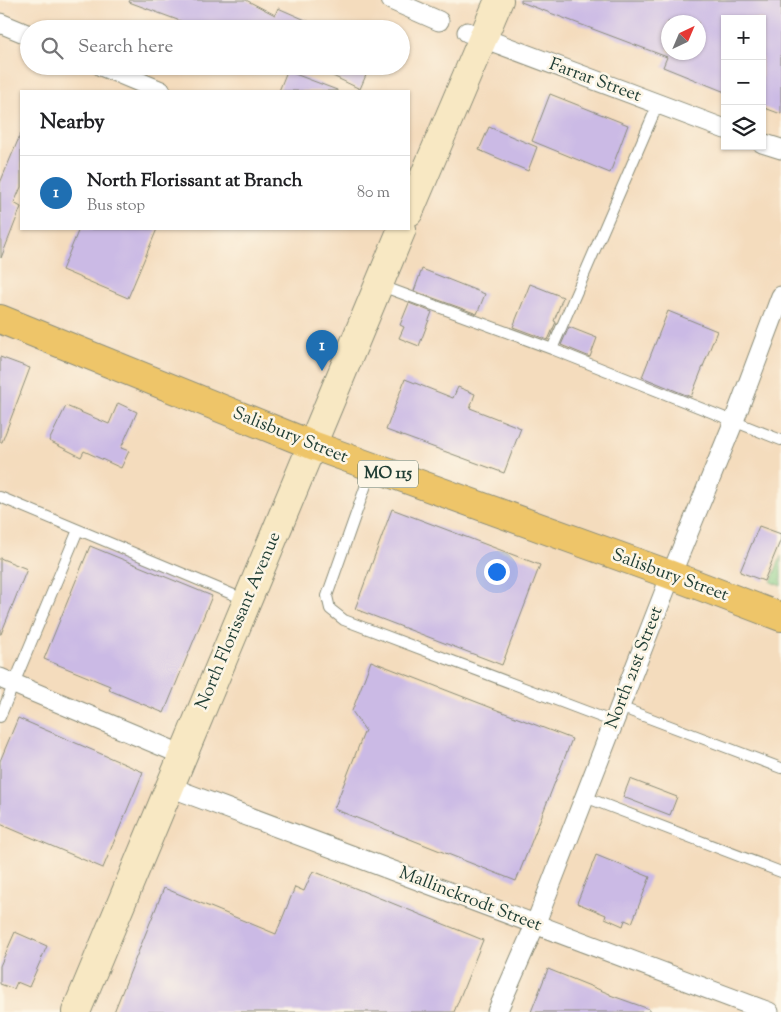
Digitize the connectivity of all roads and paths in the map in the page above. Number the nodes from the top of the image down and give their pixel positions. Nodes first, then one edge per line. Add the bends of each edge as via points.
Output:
1 (391, 0) edge
2 (499, 0) edge
3 (439, 21) dead end
4 (0, 23) edge
5 (20, 32) edge
6 (474, 36) junction
7 (123, 75) edge
8 (159, 90) edge
9 (658, 104) junction
10 (721, 128) edge
11 (766, 143) edge
12 (781, 149) edge
13 (411, 201) edge
14 (402, 230) edge
15 (379, 285) junction
16 (781, 296) edge
17 (0, 319) edge
18 (552, 349) junction
19 (734, 421) junction
20 (781, 440) edge
21 (312, 445) junction
22 (372, 468) junction
23 (0, 497) edge
24 (78, 530) junction
25 (671, 575) junction
26 (248, 601) junction
27 (781, 618) edge
28 (7, 681) edge
29 (617, 714) junction
30 (0, 717) edge
31 (183, 755) junction
32 (781, 768) edge
33 (170, 787) junction
34 (585, 797) junction
35 (781, 872) edge
36 (535, 925) junction
37 (76, 1012) edge
38 (497, 1012) edge
39 (769, 1012) edge

1 - 3 street
2 - 6 main road
4 - 5 street
6 - 9 street, Farrar Street
6 - 13 main road
7 - 8 street
9 - 10 street, Farrar Street
9 - 18 lane
11 - 12 street
14 - 15 main road, North Florissant Avenue
15 - 18 lane
15 - 21 main road, North Florissant Avenue
16 - 19 street, North 21st Street
17 - 21 main road, Salisbury Street / MO 115
18 - 19 lane
19 - 20 lane
19 - 25 street, North 21st Street
21 - 22 main road, Salisbury Street / MO 115
21 - 26 main road, North Florissant Avenue
22 - 25 main road, Salisbury Street / MO 115
22 - 29 lane via 327,596 330,609 344,620
23 - 24 lane
24 - 26 lane
24 - 28 lane
25 - 27 main road, Salisbury Street / MO 115
25 - 29 street, North 21st Street
26 - 31 main road, North Florissant Avenue
28 - 30 lane
28 - 31 street
29 - 32 lane
29 - 34 street, North 21st Street
31 - 33 main road, North Florissant Avenue
33 - 36 street, Mallinckrodt Street
33 - 37 main road, North Florissant Avenue
34 - 35 lane
34 - 36 street, North 21st Street
36 - 38 street, North 21st Street
36 - 39 street, Mallinckrodt Street

